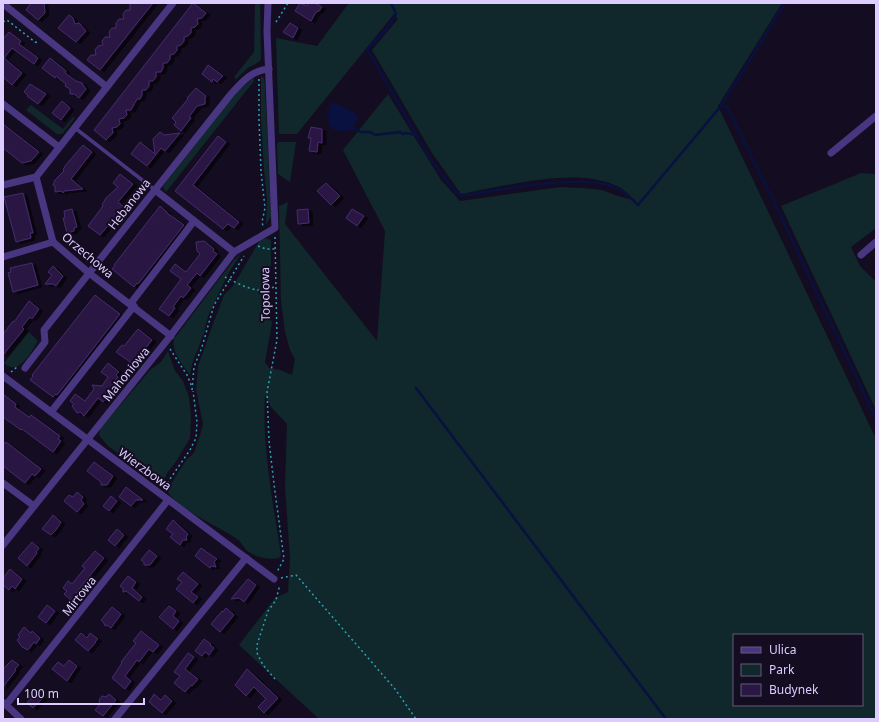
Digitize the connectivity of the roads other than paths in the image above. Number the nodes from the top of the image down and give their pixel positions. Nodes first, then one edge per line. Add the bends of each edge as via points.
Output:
1 (173, 3) edge
2 (268, 3) edge
3 (7, 7) edge
4 (269, 69) junction
5 (107, 87) junction
6 (3, 104) edge
7 (876, 116) edge
8 (75, 128) junction
9 (59, 148) junction
10 (831, 153) dead end
11 (36, 177) junction
12 (3, 185) edge
13 (155, 190) junction
14 (194, 221) junction
15 (53, 242) junction
16 (876, 242) edge
17 (234, 252) junction
18 (861, 255) dead end
19 (3, 256) edge
20 (89, 273) junction
21 (132, 305) junction
22 (170, 337) junction
23 (25, 368) road end
24 (5, 377) edge
25 (51, 412) junction
26 (87, 440) junction
27 (3, 483) edge
28 (168, 500) junction
29 (34, 506) junction
30 (3, 545) edge
31 (246, 558) junction
32 (274, 579) road end
33 (5, 704) edge
34 (21, 719) edge
35 (115, 719) edge

1 - 5 street
2 - 4 street
3 - 5 street
4 - 13 street, Hebanowa via 246,78
4 - 17 street, Mahoniowa via 275,228
5 - 8 street
6 - 9 street
7 - 10 street
8 - 9 street
8 - 13 lane
9 - 11 street
11 - 12 street
11 - 15 street, Orzechowa
13 - 14 street
13 - 20 street, Hebanowa
14 - 17 street
14 - 21 street
15 - 19 street
15 - 20 street, Orzechowa
16 - 18 street
17 - 22 street, Mahoniowa
20 - 21 street, Orzechowa
20 - 23 street, Hebanowa via 44,330 45,342
21 - 22 street, Orzechowa
21 - 25 street
22 - 26 street, Mahoniowa
24 - 25 street, Wierzbowa
25 - 26 street, Wierzbowa
26 - 28 street, Wierzbowa
26 - 29 street, Mahoniowa
27 - 29 street
28 - 31 street, Wierzbowa
28 - 33 street, Mirtowa
29 - 30 street, Mahoniowa
31 - 32 street, Wierzbowa
31 - 35 street
33 - 34 street, Mirtowa

